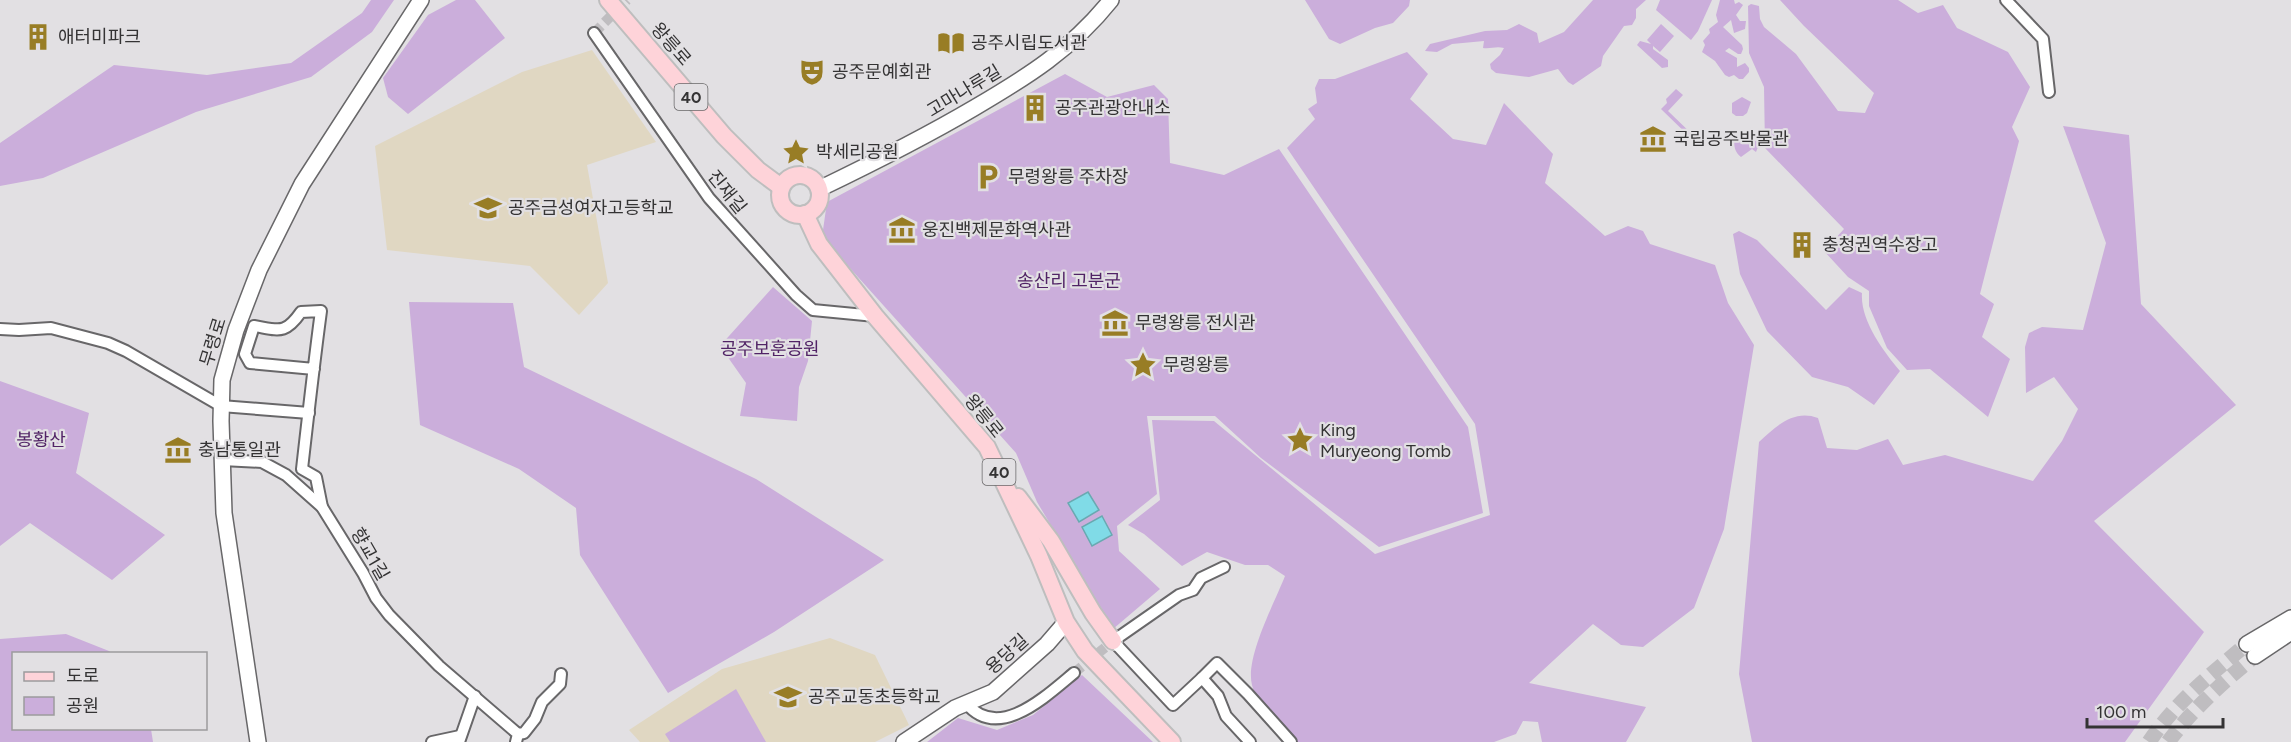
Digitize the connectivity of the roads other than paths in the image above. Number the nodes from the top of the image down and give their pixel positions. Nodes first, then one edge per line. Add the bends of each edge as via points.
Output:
1 (421, 0) edge
2 (609, 0) edge
3 (1111, 0) edge
4 (2006, 0) edge
5 (594, 33) dead end
6 (2049, 92) dead end
7 (781, 187) junction
8 (819, 189) junction
9 (805, 214) junction
10 (875, 316) junction
11 (0, 329) edge
12 (314, 369) junction
13 (220, 406) junction
14 (309, 413) junction
15 (222, 460) junction
16 (1005, 484) junction
17 (322, 507) junction
18 (1224, 567) dead end
19 (2291, 618) edge
20 (1066, 622) junction
21 (2291, 632) edge
22 (1113, 641) junction
23 (1074, 674) tunnel mouth
24 (561, 675) dead end
25 (1202, 678) junction
26 (475, 696) junction
27 (966, 703) junction
28 (517, 738) edge
29 (460, 739) edge
30 (258, 742) edge
31 (432, 742) edge
32 (904, 742) edge
33 (1172, 742) edge
34 (1250, 742) edge
35 (1291, 742) edge

1 - 13 main road, 무령로 via 302,184 283,220 236,330 222,380
2 - 7 main road, 왕릉로 / 40 via 724,136
3 - 8 main road, 고마나루길 via 1059,55 1022,80 914,144
4 - 6 street via 2043,39
5 - 10 street, 진재길 via 709,198 796,295 813,310
7 - 8 main road via 788,178 800,174 812,178
7 - 9 main road via 785,209
8 - 9 main road via 816,207
9 - 10 main road, 왕릉로 / 40 via 819,244
10 - 16 main road, 왕릉로 / 40 via 987,447
11 - 13 street via 51,328 108,343
12 - 12 street via 250,363 245,354 254,326 283,331 301,312 321,311
12 - 14 street
13 - 14 street
13 - 15 main road, 무령로
14 - 17 street via 302,469 316,477
15 - 17 street, 향교1길 via 262,462 286,475
15 - 30 main road, 무령로 via 224,513
16 - 20 main road, 왕릉로 / 40
16 - 22 main road via 1029,509
17 - 26 street, 향교1길 via 389,615
18 - 22 street via 1200,578 1193,590 1179,595
19 - 21 main road via 2251,650
20 - 27 main road, 용당길 via 993,692
20 - 33 main road, 왕릉로 / 40 via 1086,651
22 - 25 street via 1173,705
23 - 27 street via 1017,717 1000,722 974,714
24 - 28 street via 560,684
25 - 34 street via 1218,696 1226,716
25 - 35 street via 1217,663
26 - 28 street, 향교1길
26 - 29 street
27 - 32 main road, 용당길
29 - 31 street

